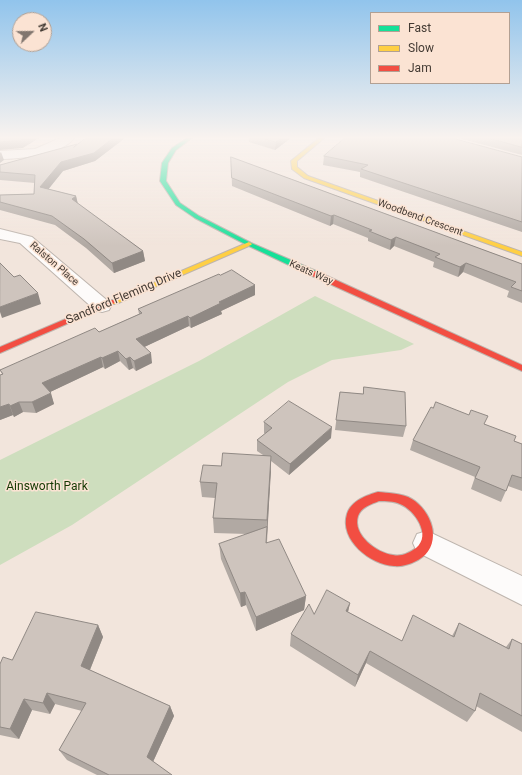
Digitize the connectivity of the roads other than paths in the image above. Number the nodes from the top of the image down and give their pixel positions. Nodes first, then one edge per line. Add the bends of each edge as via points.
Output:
1 (164, 174) edge
2 (302, 174) edge
3 (0, 234) edge
4 (249, 244) junction
5 (522, 254) edge
6 (102, 306) junction
7 (0, 350) edge
8 (522, 368) edge
9 (427, 543) junction
10 (522, 591) edge

1 - 4 street, Keats Way via 163,180 178,204 197,217
2 - 5 street, Woodbend Crescent
3 - 6 street, Ralston Place via 26,240
4 - 6 street, Sandford Fleming Drive
4 - 8 street, Keats Way
6 - 7 street, Sandford Fleming Drive
9 - 9 street via 429,532 419,511 396,498 378,496 367,499 353,514 353,534 366,550 383,560 397,562 410,559 420,553
9 - 10 street

